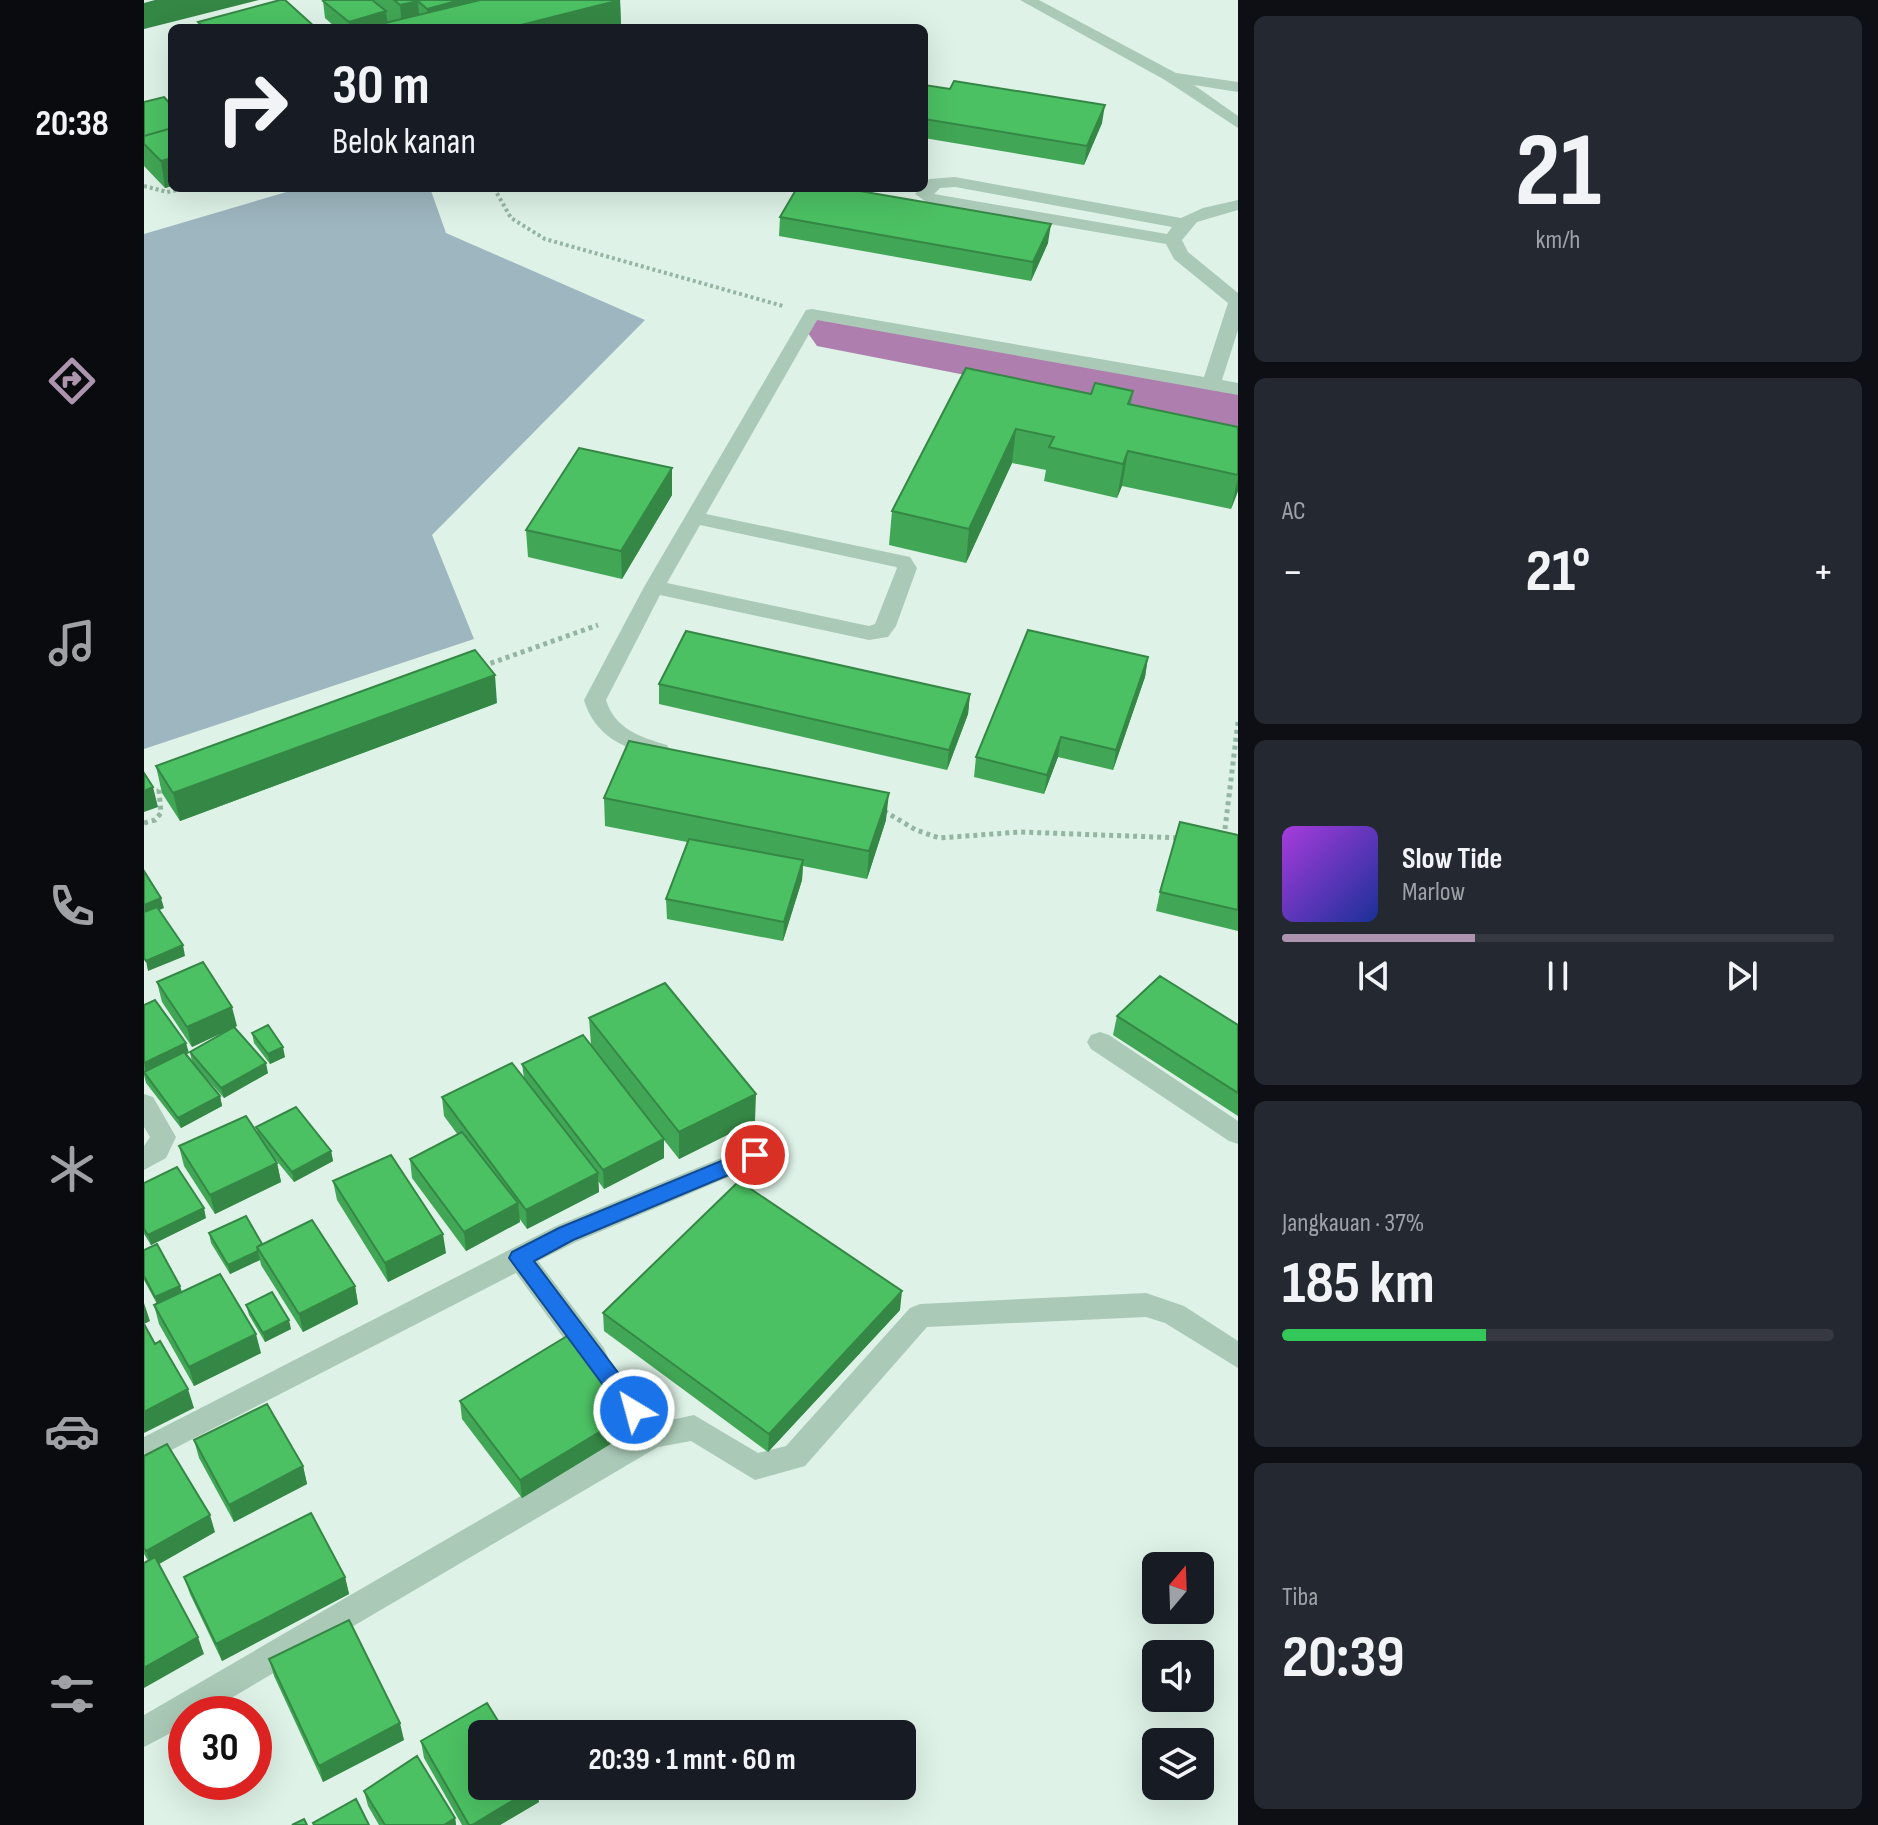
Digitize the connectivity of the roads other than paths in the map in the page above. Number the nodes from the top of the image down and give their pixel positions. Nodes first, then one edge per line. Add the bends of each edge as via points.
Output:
1 (1028, 0) edge
2 (1171, 77) junction
3 (1238, 87) edge
4 (1238, 123) edge
5 (928, 190) edge
6 (926, 192) edge
7 (1238, 205) edge
8 (1181, 223) junction
9 (1173, 240) junction
10 (1238, 302) edge
11 (1211, 384) junction
12 (1238, 389) edge
13 (694, 518) junction
14 (654, 587) junction
15 (681, 755) edge
16 (1100, 1042) dead end
17 (144, 1104) edge
18 (1238, 1134) edge
19 (755, 1155) dead end
20 (144, 1159) edge
21 (520, 1258) junction
22 (1238, 1356) edge
23 (653, 1435) junction
24 (144, 1451) edge
25 (144, 1732) edge

1 - 2 street
2 - 3 street
2 - 4 street
5 - 8 street via 935,183 955,182
6 - 9 street via 928,198
7 - 8 street
8 - 9 street
9 - 10 street via 1180,255
10 - 11 street
11 - 12 street
11 - 13 street via 812,314
13 - 14 street
13 - 14 street via 903,562 907,568 885,626 869,633
14 - 15 street via 595,700 596,709 622,738
16 - 18 street
17 - 20 street via 163,1137 157,1151
19 - 21 street
21 - 23 street
21 - 24 street
22 - 23 street via 1174,1314 1146,1305 920,1316 795,1457 755,1467 694,1428
23 - 25 street

